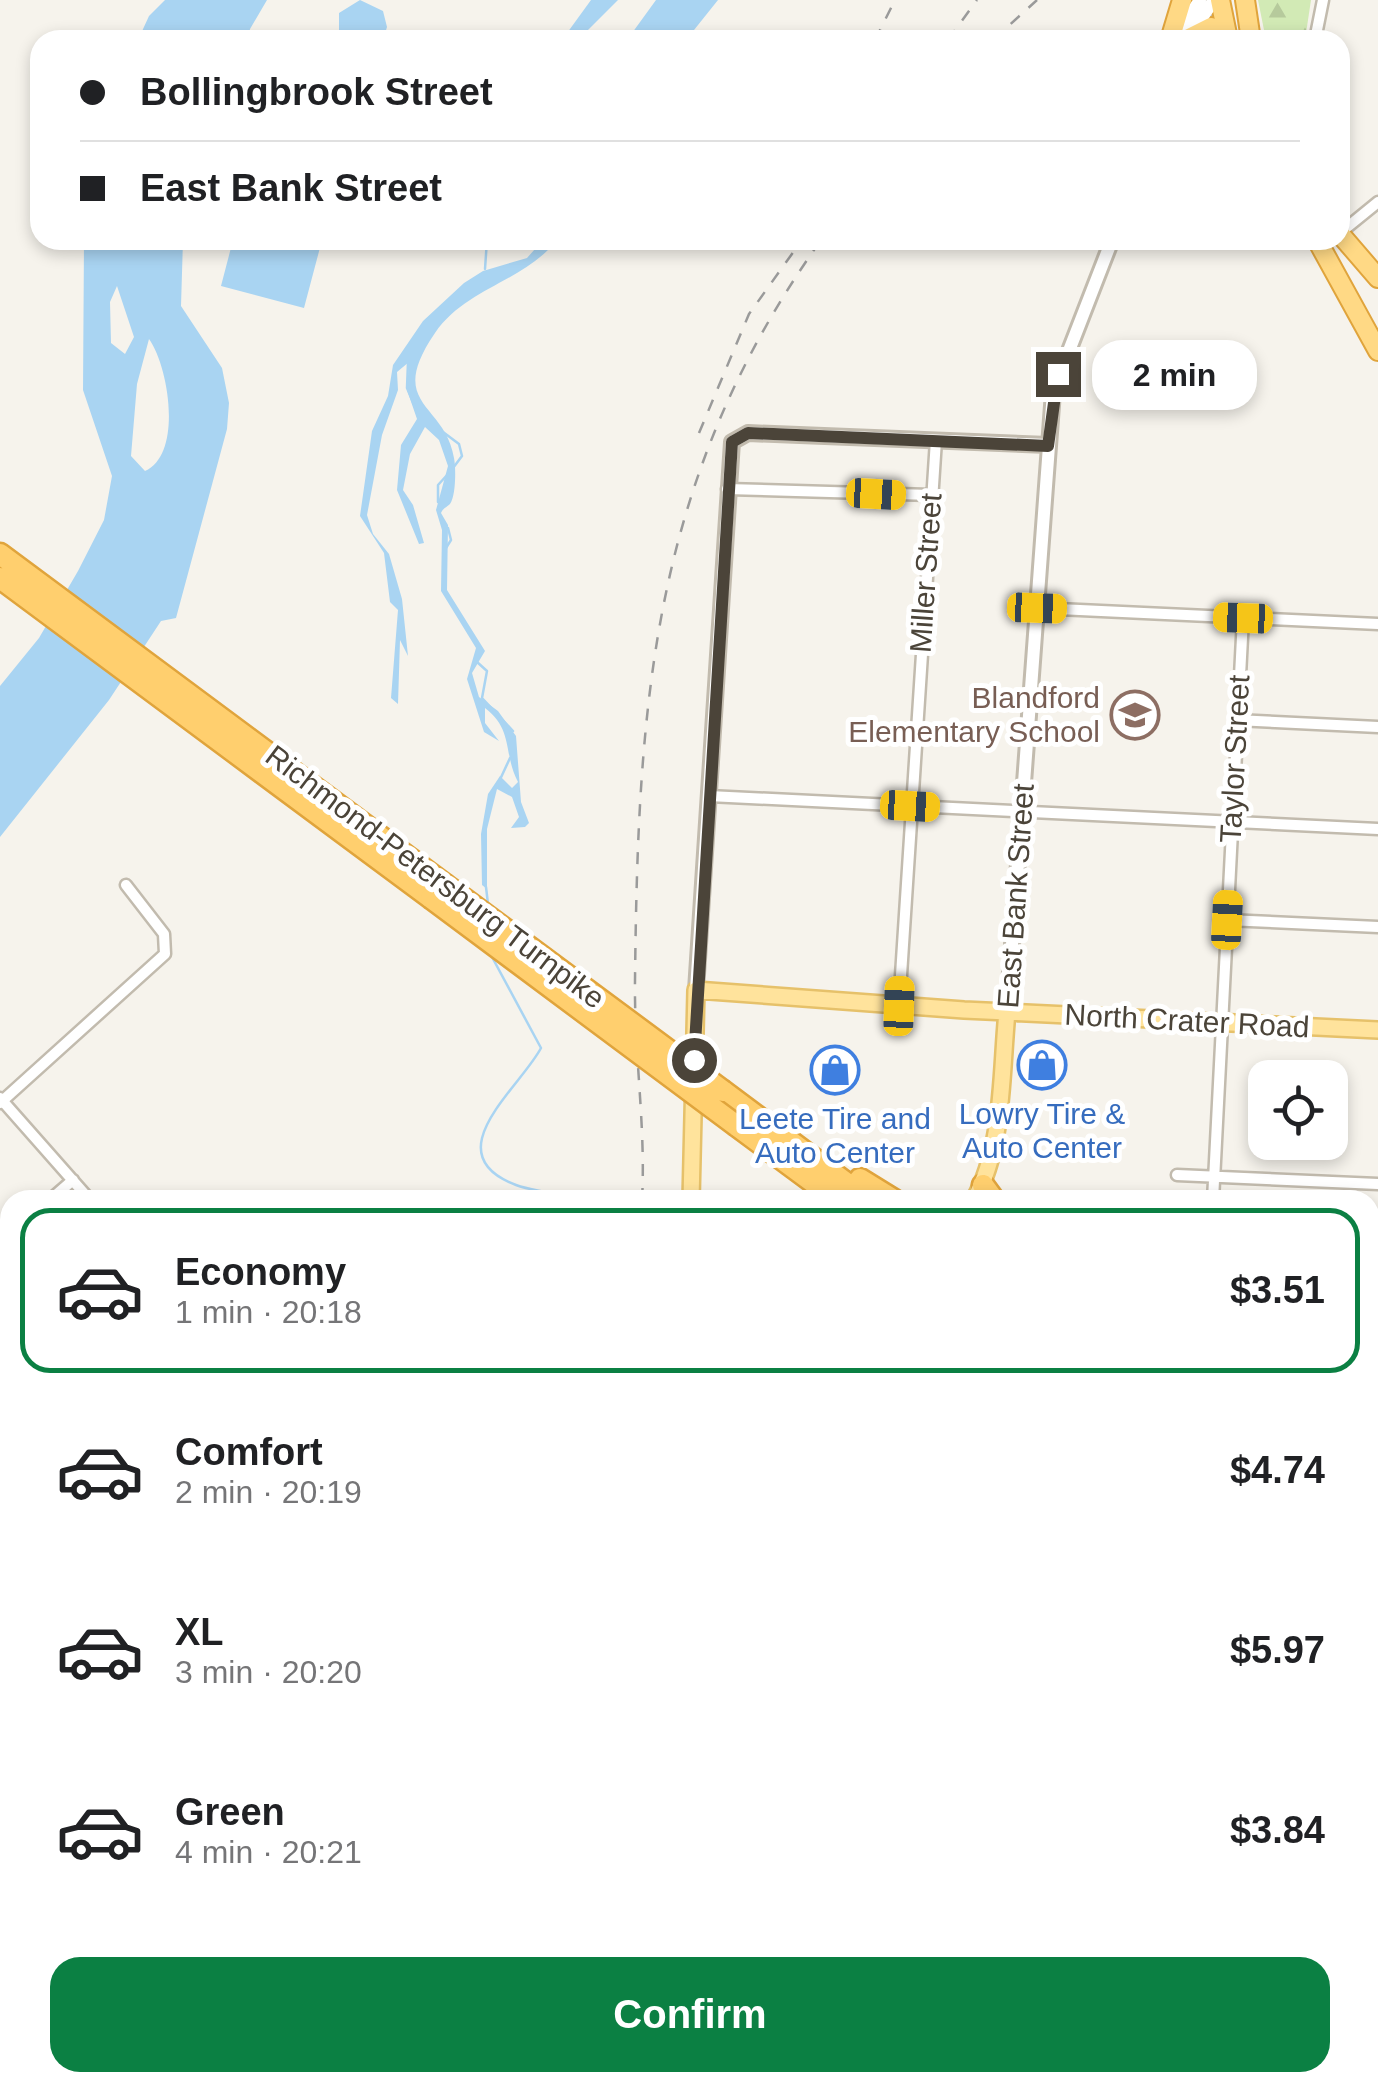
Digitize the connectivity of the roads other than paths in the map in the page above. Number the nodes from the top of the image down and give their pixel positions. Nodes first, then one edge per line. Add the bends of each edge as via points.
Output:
1 (1182, 0) edge
2 (1200, 0) edge
3 (1217, 0) edge
4 (1245, 0) edge
5 (1322, 0) edge
6 (1174, 30) edge
7 (1179, 30) edge
8 (1194, 30) edge
9 (1225, 30) edge
10 (1250, 30) edge
11 (1317, 30) edge
12 (1378, 202) edge
13 (1350, 225) edge
14 (1350, 245) edge
15 (1108, 250) edge
16 (1326, 250) edge
17 (1378, 278) edge
18 (1378, 351) edge
19 (936, 440) junction
20 (1048, 446) junction
21 (727, 488) junction
22 (931, 495) junction
23 (0, 554) edge
24 (0, 578) edge
25 (1037, 608) junction
26 (1243, 618) junction
27 (1378, 624) edge
28 (1236, 720) junction
29 (1378, 727) edge
30 (709, 796) junction
31 (910, 806) junction
32 (1022, 812) junction
33 (1231, 823) junction
34 (1378, 830) edge
35 (126, 885) dead end
36 (437, 891) junction
37 (1227, 920) junction
38 (1378, 927) edge
39 (696, 990) junction
40 (899, 1006) junction
41 (1007, 1012) junction
42 (1221, 1023) junction
43 (1378, 1030) edge
44 (1, 1101) edge
45 (742, 1118) junction
46 (786, 1162) junction
47 (1178, 1175) dead end
48 (1215, 1177) junction
49 (72, 1180) junction
50 (1378, 1184) edge
51 (61, 1190) edge
52 (81, 1190) edge
53 (691, 1190) edge
54 (816, 1190) edge
55 (824, 1190) edge
56 (854, 1190) edge
57 (875, 1190) edge
58 (985, 1190) edge
59 (1214, 1190) edge

1 - 6 highway
2 - 7 street
3 - 8 street
3 - 9 highway
4 - 10 highway
5 - 11 street
12 - 13 street
14 - 17 highway
15 - 20 street, East Bank Street via 1058,374
16 - 18 highway
19 - 20 street
19 - 21 street via 742,434 732,442
19 - 22 street, Miller Street
20 - 25 street, East Bank Street
21 - 22 street
21 - 30 street
22 - 31 street, Miller Street
23 - 36 highway, Richmond-Petersburg Turnpike
24 - 36 highway, Richmond-Petersburg Turnpike
25 - 26 street
25 - 32 street, East Bank Street
26 - 27 street
26 - 28 street, Taylor Street
28 - 29 street
28 - 33 street, Taylor Street
30 - 31 street
30 - 39 street
31 - 32 street
31 - 40 street, Miller Street
32 - 33 street
32 - 41 street, East Bank Street
33 - 34 street
33 - 37 street, Taylor Street
35 - 44 street via 168,944 164,954
36 - 45 highway, Richmond-Petersburg Turnpike, bridge
36 - 45 highway, Richmond-Petersburg Turnpike, bridge via 723,1091
37 - 38 street
37 - 42 street, Taylor Street
39 - 40 main road, North Crater Road
39 - 53 main road
40 - 41 main road, North Crater Road
41 - 42 main road, North Crater Road
41 - 58 main road, East Bank Street
42 - 43 main road, North Crater Road
42 - 48 street, Taylor Street
44 - 49 street
45 - 46 highway, Richmond-Petersburg Turnpike
45 - 56 highway, Richmond-Petersburg Turnpike
45 - 57 highway
46 - 54 highway
46 - 55 highway, Richmond-Petersburg Turnpike
47 - 48 street
48 - 50 street
48 - 59 street, Taylor Street
49 - 51 street
49 - 52 street

